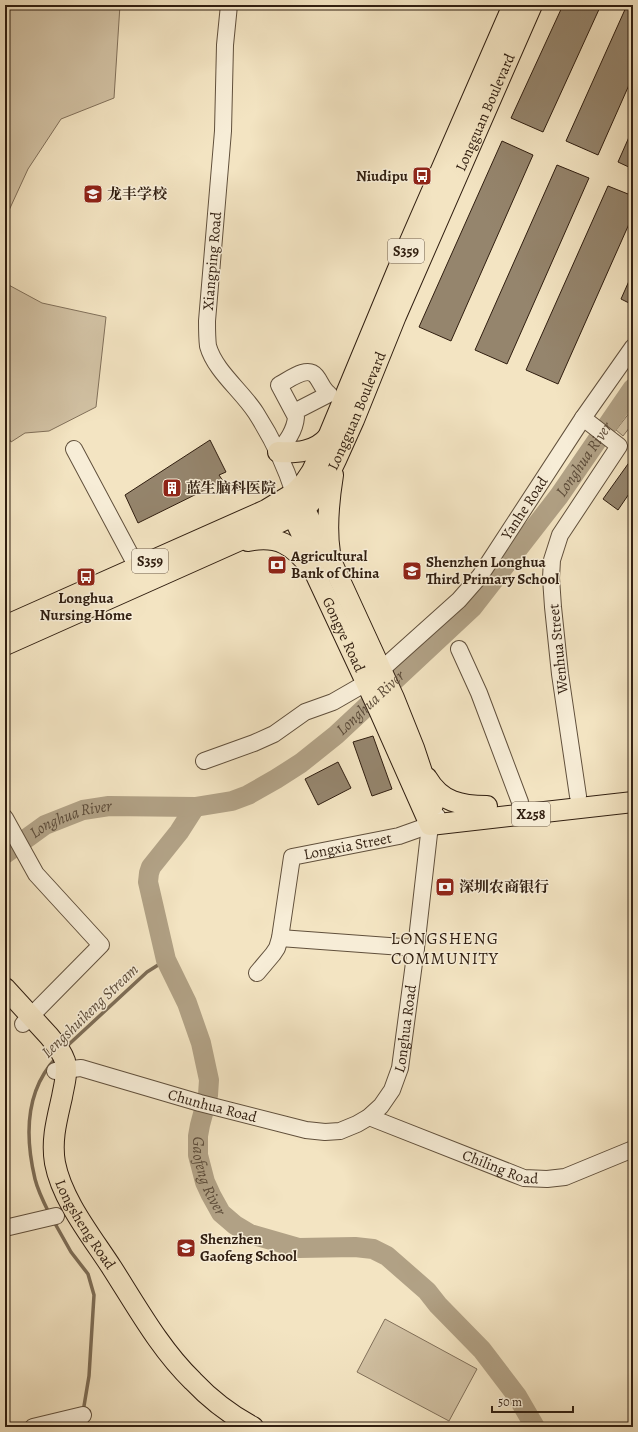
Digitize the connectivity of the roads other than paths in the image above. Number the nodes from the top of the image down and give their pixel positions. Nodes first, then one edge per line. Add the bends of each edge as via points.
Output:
1 (228, 5) edge
2 (513, 5) edge
3 (532, 5) edge
4 (633, 347) edge
5 (336, 398) junction
6 (294, 412) junction
7 (587, 421) junction
8 (328, 437) junction
9 (74, 449) dead end
10 (278, 452) junction
11 (336, 460) junction
12 (297, 506) junction
13 (230, 545) junction
14 (332, 563) junction
15 (137, 567) junction
16 (315, 573) junction
17 (5, 626) edge
18 (5, 645) edge
19 (459, 649) dead end
20 (374, 679) junction
21 (386, 704) junction
22 (204, 761) dead end
23 (422, 770) junction
24 (633, 790) edge
25 (578, 796) junction
26 (520, 802) junction
27 (633, 803) edge
28 (487, 806) junction
29 (434, 820) junction
30 (8, 825) edge
31 (280, 938) junction
32 (416, 948) junction
33 (257, 973) dead end
34 (5, 988) edge
35 (5, 1004) edge
36 (27, 1020) junction
37 (57, 1061) junction
38 (369, 1117) junction
39 (633, 1148) edge
40 (51, 1217) dead end
41 (5, 1228) edge
42 (83, 1415) dead end
43 (239, 1426) edge
44 (33, 1427) edge

1 - 10 street, Xiangping Road via 223,131 207,321 208,346 216,362 250,405
2 - 5 main road, Longguan Boulevard / S359 via 396,271
3 - 11 main road, Longguan Boulevard / S359
4 - 7 street, Yanhe Road
5 - 6 street
5 - 6 street via 322,386 315,375 303,372 279,385
5 - 8 main road, Longguan Boulevard / S359
6 - 10 street via 295,423 288,439
7 - 20 street, Yanhe Road via 487,557 480,576 459,600
7 - 25 street, Wenhua Street via 619,446 560,535 552,560 550,578 560,674
8 - 10 main road via 308,451
8 - 12 main road, Longguan Boulevard / S359 via 312,472 304,483
9 - 15 street
10 - 12 street, Xiangping Road
11 - 12 main road, Longguan Boulevard / S359 via 322,488 310,503
11 - 14 main road via 330,492 328,541
12 - 13 main road, Longguan Boulevard / S359
12 - 14 main road, Gongye Road
12 - 15 main road, Longguan Boulevard / S359 via 266,510
12 - 16 main road, Gongye Road
13 - 16 main road via 263,539 279,541 296,551
13 - 18 main road, Longguan Boulevard / S359
14 - 20 main road, Gongye Road
15 - 17 main road, Longguan Boulevard / S359
16 - 20 main road, Gongye Road
19 - 26 street via 479,693
20 - 21 main road, Gongye Road
20 - 22 street, Yanhe Road via 333,702 305,712 261,740
21 - 23 main road, Gongye Road
21 - 29 main road, Gongye Road
23 - 28 main road via 432,786 450,801 470,806
23 - 29 main road, Gongye Road via 431,798
24 - 25 main road, X258
25 - 26 main road, X258
26 - 28 main road, X258
27 - 29 main road, X258
28 - 29 main road, X258
29 - 31 street, Longxia Street via 399,836 292,857
29 - 32 street, Longhua Road
30 - 36 street via 40,879 100,944
31 - 32 street
31 - 33 street, Longxia Street via 277,948
32 - 38 street, Longhua Road via 400,1068 392,1090 381,1106
34 - 36 main road
35 - 36 main road
36 - 37 main road
37 - 38 street, Chunhua Road via 200,1103 306,1130 340,1131
37 - 43 main road, Longsheng Road via 66,1077 53,1148 57,1174 69,1201 166,1350 197,1386 219,1404
38 - 39 street, Chiling Road via 524,1178 565,1177
40 - 41 street
42 - 44 street

